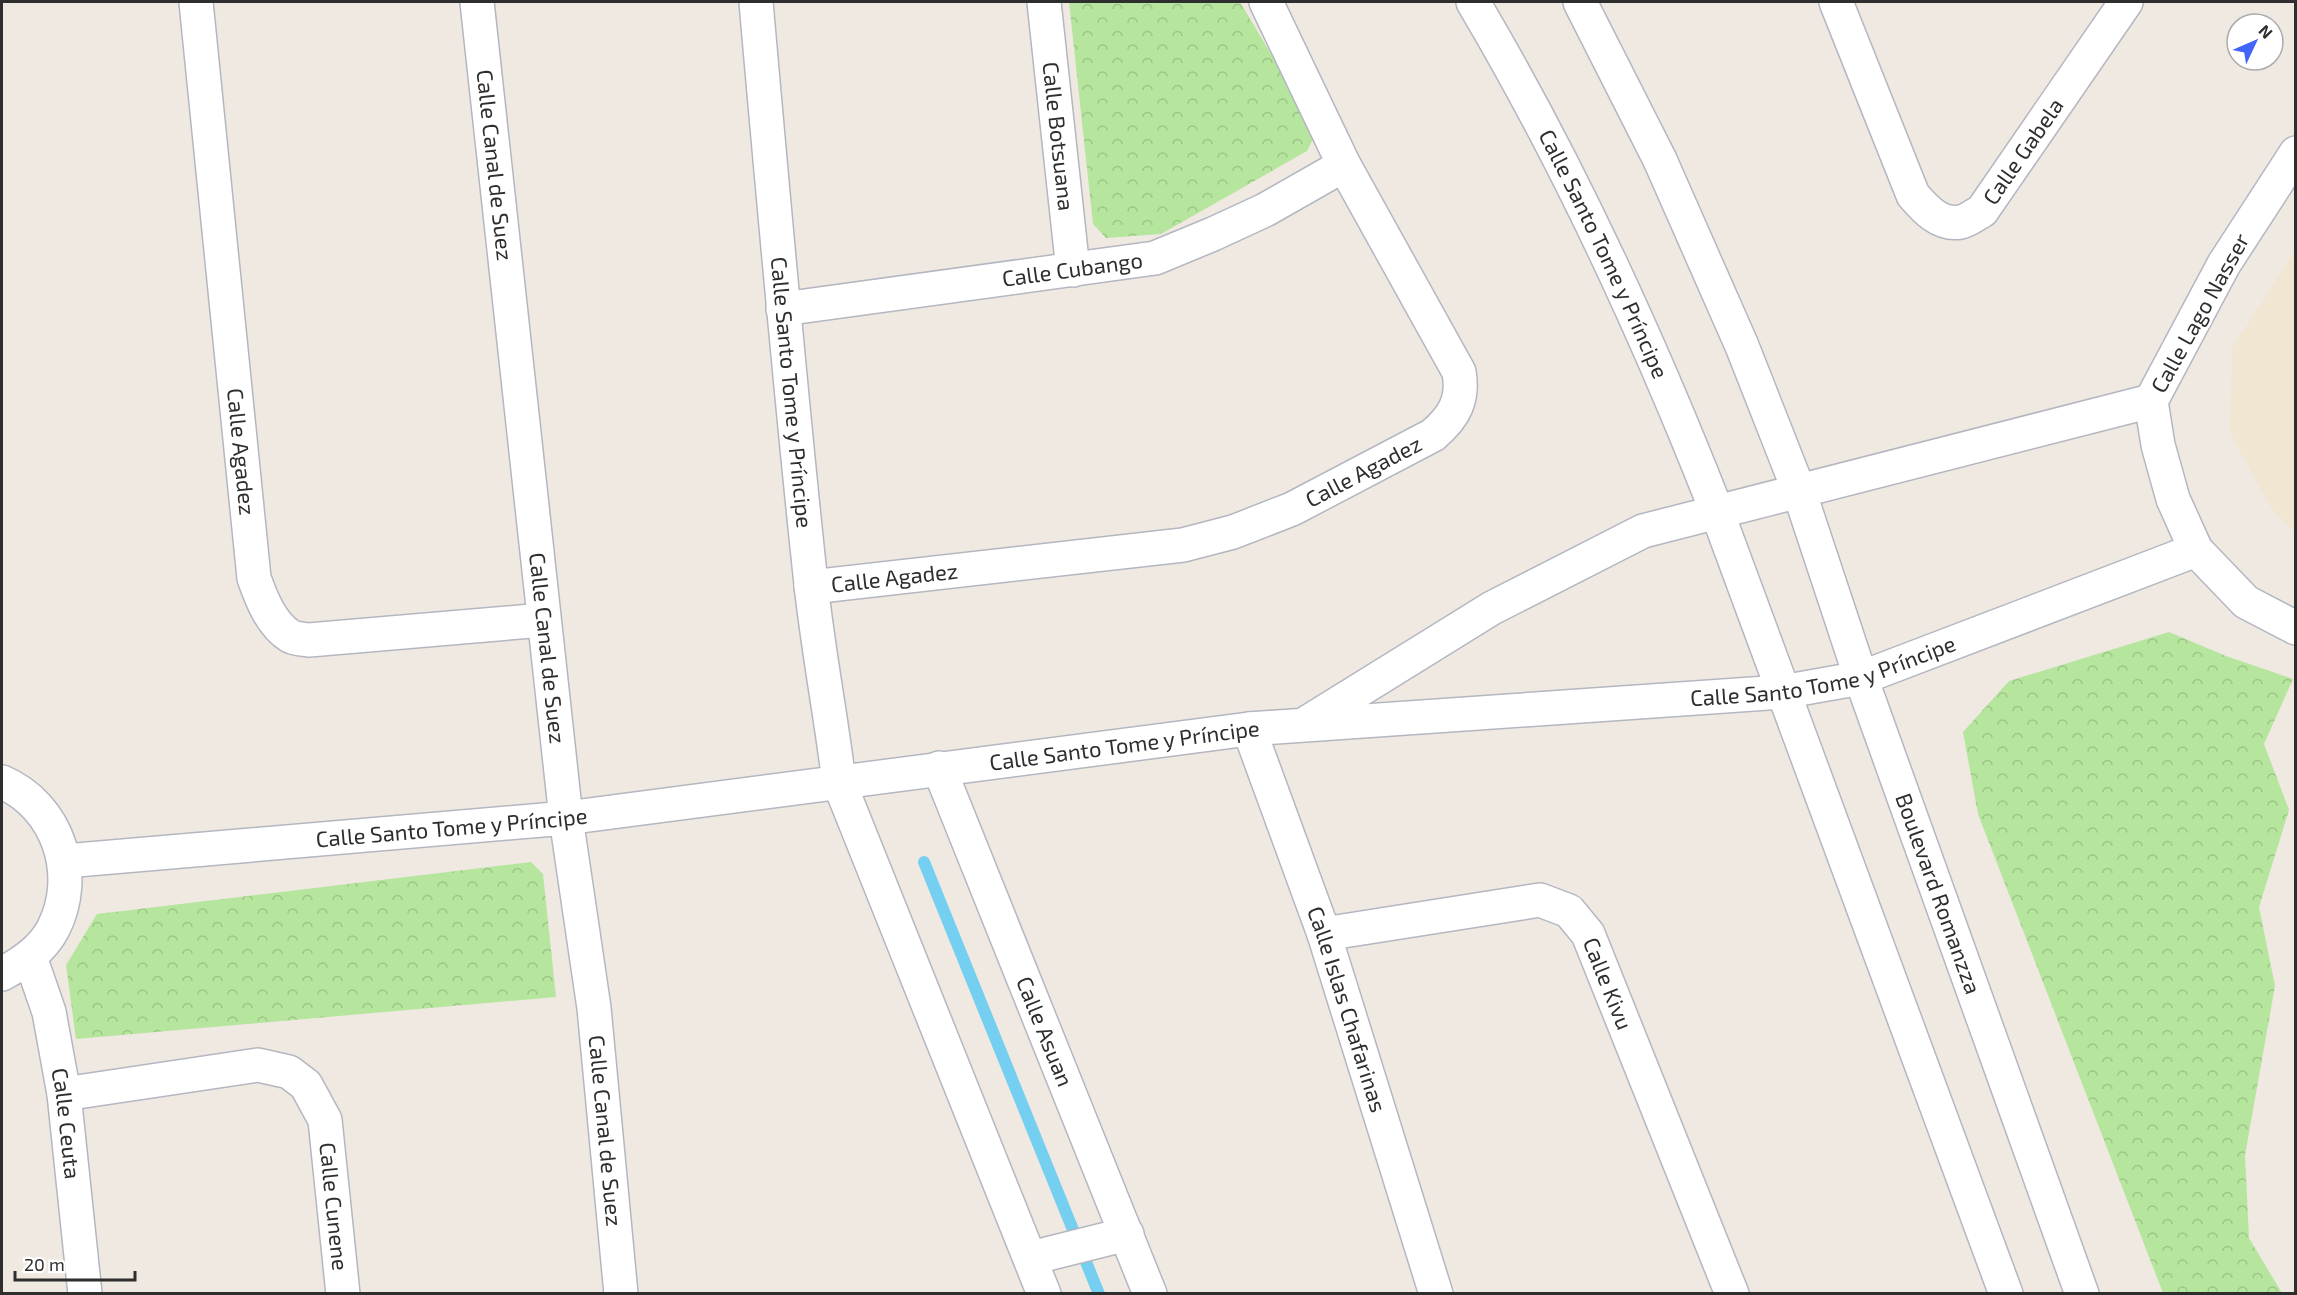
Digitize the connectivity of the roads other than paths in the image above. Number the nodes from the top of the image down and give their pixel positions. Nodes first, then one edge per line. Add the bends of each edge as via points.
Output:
1 (196, 2) edge
2 (477, 2) edge
3 (756, 2) edge
4 (1044, 2) edge
5 (1266, 2) edge
6 (1473, 2) edge
7 (1580, 2) edge
8 (1836, 2) edge
9 (2126, 2) edge
10 (2295, 153) edge
11 (1344, 165) junction
12 (1073, 270) junction
13 (783, 309) junction
14 (2151, 401) junction
15 (1798, 491) junction
16 (1717, 512) junction
17 (2196, 550) junction
18 (811, 587) junction
19 (543, 620) junction
20 (2295, 628) edge
21 (1861, 678) junction
22 (1782, 692) junction
23 (1304, 724) junction
24 (1249, 729) junction
25 (939, 768) junction
26 (2, 782) edge
27 (839, 782) junction
28 (566, 818) junction
29 (65, 861) junction
30 (1324, 934) junction
31 (30, 957) junction
32 (2, 974) edge
33 (64, 1094) junction
34 (1127, 1234) junction
35 (1031, 1258) junction
36 (85, 1293) edge
37 (343, 1293) edge
38 (621, 1293) edge
39 (1044, 1293) edge
40 (1149, 1293) edge
41 (1436, 1293) edge
42 (1732, 1293) edge
43 (2006, 1293) edge
44 (2082, 1293) edge

1 - 19 street, Calle Agadez via 254,578 262,600 291,637 309,640
2 - 19 street, Calle Canal de Suez
3 - 13 street, Calle Santo Tome y Príncipe
4 - 12 street, Calle Botsuana
5 - 11 street, Calle Agadez
6 - 16 street, Calle Santo Tome y Príncipe via 1578,192 1664,382
7 - 15 street via 1660,160 1742,346
8 - 9 street, Calle Gabela via 1913,195 1942,221 1961,222 1982,211
10 - 14 street, Calle Lago Nasser via 2224,264
11 - 12 street, Calle Cubango via 1265,210 1155,258
11 - 18 street, Calle Agadez via 1459,372 1462,389 1457,404 1449,422 1433,435 1292,509 1233,532 1183,544
12 - 13 street, Calle Cubango
13 - 18 street, Calle Santo Tome y Príncipe
14 - 15 street, Calle Santo Tome y Príncipe
14 - 17 street, Calle Lago Nasser via 2173,499
15 - 16 street, Calle Santo Tome y Príncipe
15 - 21 street, Boulevard Romanzza
16 - 22 street
16 - 23 street, Calle Santo Tome y Príncipe via 1643,531 1492,608
17 - 20 street via 2246,602
17 - 21 street, Calle Santo Tome y Príncipe
18 - 27 street, Calle Santo Tome y Príncipe
19 - 28 street, Calle Canal de Suez
21 - 22 street, Calle Santo Tome y Príncipe
21 - 44 street, Boulevard Romanzza
22 - 23 street, Calle Santo Tome y Príncipe
22 - 43 street
23 - 24 street, Calle Santo Tome y Príncipe
24 - 25 street, Calle Santo Tome y Príncipe
24 - 30 street, Calle Islas Chafarinas
25 - 27 street, Calle Santo Tome y Príncipe
25 - 34 street, Calle Asuan
26 - 29 street via 33,802 54,829
27 - 28 street, Calle Santo Tome y Príncipe
27 - 35 street
28 - 29 street, Calle Santo Tome y Príncipe
28 - 38 street, Calle Canal de Suez via 594,1008
29 - 31 street via 65,897 52,930
30 - 41 street, Calle Islas Chafarinas
30 - 42 street, Calle Kivu via 1540,900 1569,911 1588,934
31 - 32 street
31 - 33 street, Calle Ceuta via 49,1012
33 - 36 street, Calle Ceuta
33 - 37 street, Calle Cunene via 258,1065 289,1072 306,1085 325,1120
34 - 35 street
34 - 40 street, Calle Asuan
35 - 39 street

